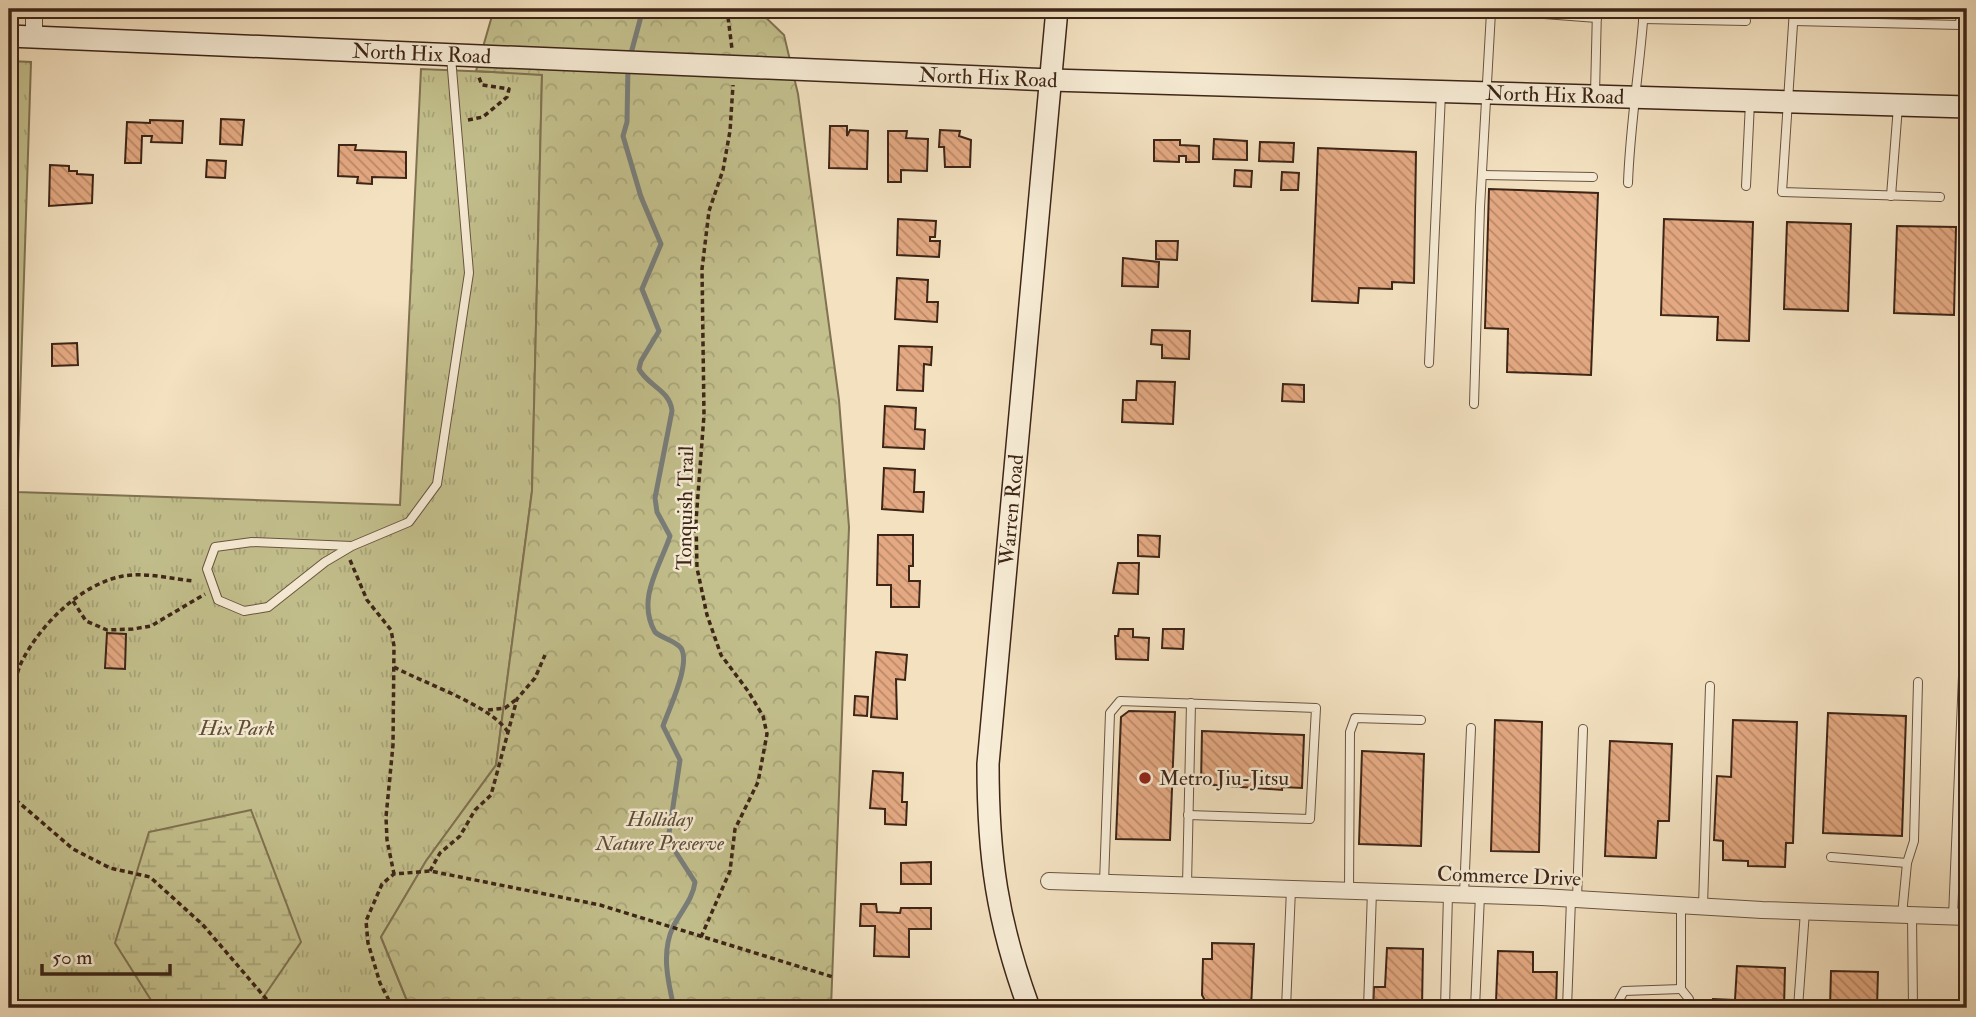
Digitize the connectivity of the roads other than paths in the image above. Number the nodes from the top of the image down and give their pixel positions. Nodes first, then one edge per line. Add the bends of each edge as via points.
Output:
1 (10, 9) edge
2 (34, 9) edge
3 (1057, 9) edge
4 (1644, 9) edge
5 (1794, 9) edge
6 (1961, 9) edge
7 (1489, 10) edge
8 (1597, 13) edge
9 (1643, 19) junction
10 (1746, 21) dead end
11 (1794, 21) junction
12 (9, 36) edge
13 (34, 37) junction
14 (462, 55) junction
15 (1051, 80) junction
16 (1441, 92) junction
17 (1489, 94) junction
18 (1595, 97) junction
19 (1635, 99) junction
20 (1750, 102) junction
21 (1789, 103) junction
22 (1898, 106) junction
23 (1967, 107) edge
24 (1482, 175) junction
25 (1593, 177) dead end
26 (1629, 183) dead end
27 (1745, 186) dead end
28 (1891, 196) junction
29 (1940, 197) dead end
30 (1429, 363) dead end
31 (1474, 404) dead end
32 (349, 548) junction
33 (1965, 676) edge
34 (1918, 682) dead end
35 (1710, 686) dead end
36 (1191, 703) junction
37 (1421, 720) dead end
38 (1471, 728) dead end
39 (1583, 729) dead end
40 (1188, 815) junction
41 (1831, 857) dead end
42 (1907, 863) junction
43 (1049, 881) dead end
44 (1104, 883) junction
45 (1187, 886) junction
46 (1292, 889) junction
47 (1349, 891) junction
48 (1372, 891) junction
49 (1464, 894) junction
50 (1574, 899) junction
51 (1681, 905) junction
52 (1703, 906) junction
53 (1805, 911) junction
54 (1907, 915) junction
55 (1960, 917) edge
56 (1681, 989) junction
57 (1030, 1008) edge
58 (1286, 1008) edge
59 (1368, 1008) edge
60 (1445, 1008) edge
61 (1475, 1008) edge
62 (1567, 1008) edge
63 (1615, 1008) edge
64 (1689, 1008) edge
65 (1798, 1008) edge
66 (1913, 1008) edge

1 - 12 street
2 - 13 street
3 - 15 street, Warren Road
4 - 9 lane
5 - 11 lane
6 - 11 lane via 1960,25
7 - 8 lane
7 - 17 lane
8 - 18 lane
9 - 10 lane
9 - 19 lane
11 - 21 lane
12 - 13 street, North Hix Road
13 - 14 street, North Hix Road
14 - 15 street, North Hix Road
14 - 32 lane via 457,122 469,273 437,484 410,522
15 - 16 street, North Hix Road
15 - 57 street, Warren Road via 988,764 989,852 1013,964
16 - 17 street, North Hix Road
16 - 30 lane
17 - 18 street, North Hix Road
17 - 24 lane
18 - 19 street, North Hix Road
19 - 20 street, North Hix Road
19 - 26 lane
20 - 21 street, North Hix Road
20 - 27 lane
21 - 22 street, North Hix Road
21 - 28 lane via 1782,192
22 - 23 street, North Hix Road
22 - 28 lane
24 - 25 lane
24 - 31 lane
28 - 29 lane
32 - 32 lane via 252,542 215,547 207,569 218,600 244,611 268,607
33 - 55 lane
34 - 42 lane via 1914,841
35 - 52 lane
36 - 40 lane
36 - 40 lane via 1316,708 1310,819
36 - 44 lane via 1119,701 1110,713
37 - 47 lane via 1355,718 1350,732
38 - 49 lane
39 - 50 lane
40 - 45 lane
41 - 42 lane
42 - 54 lane
43 - 44 street, Commerce Drive
44 - 45 street, Commerce Drive
45 - 46 street, Commerce Drive
46 - 47 street, Commerce Drive
46 - 58 lane
47 - 48 street, Commerce Drive
48 - 49 street, Commerce Drive
48 - 59 lane
49 - 50 street, Commerce Drive
49 - 60 lane
49 - 61 lane
50 - 51 street, Commerce Drive
50 - 62 lane
51 - 52 street, Commerce Drive
51 - 56 lane
52 - 53 street, Commerce Drive
53 - 54 street, Commerce Drive
53 - 65 lane
54 - 55 street, Commerce Drive
54 - 66 lane
56 - 63 lane via 1624,991
56 - 64 lane

